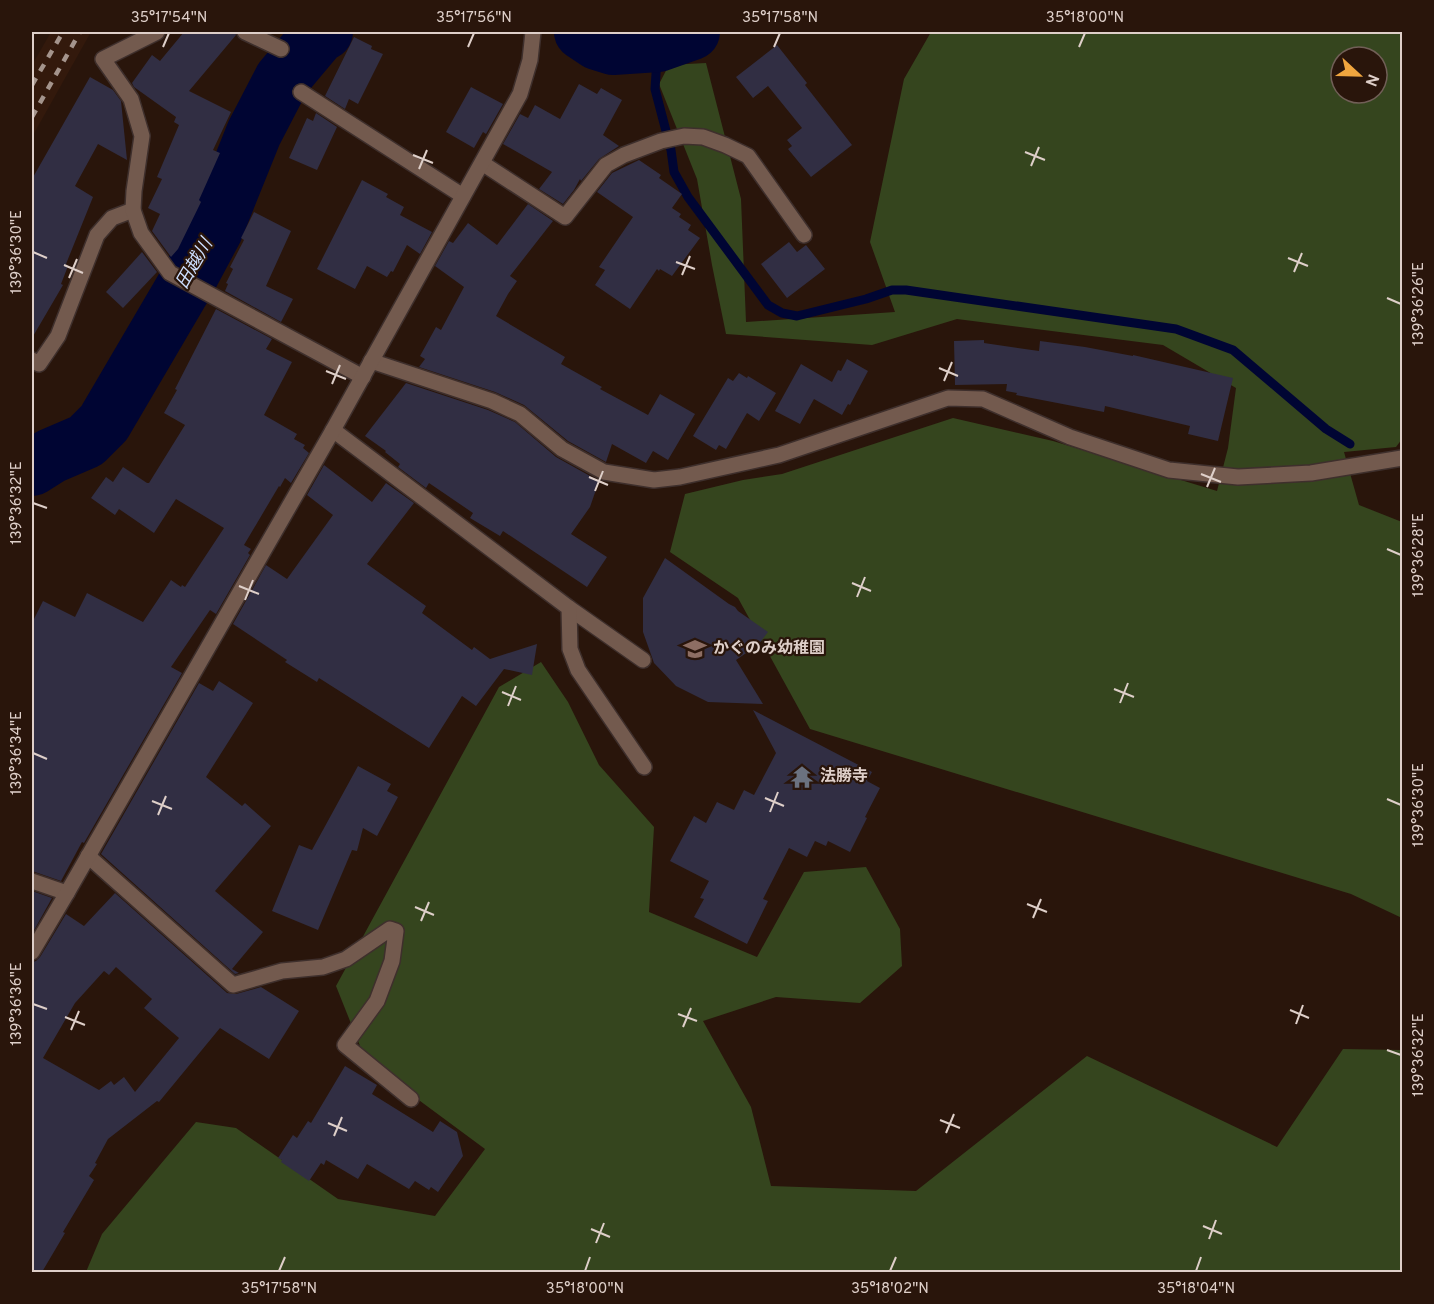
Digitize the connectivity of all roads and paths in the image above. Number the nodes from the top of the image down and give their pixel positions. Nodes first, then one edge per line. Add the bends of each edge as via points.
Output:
1 (157, 32) edge
2 (245, 32) edge
3 (533, 32) edge
4 (281, 49) dead end
5 (300, 92) dead end
6 (482, 164) junction
7 (463, 196) junction
8 (133, 210) junction
9 (804, 235) dead end
10 (32, 360) edge
11 (371, 361) junction
12 (363, 377) junction
13 (333, 430) junction
14 (1402, 458) edge
15 (568, 608) junction
16 (643, 660) dead end
17 (644, 767) dead end
18 (88, 856) junction
19 (32, 881) edge
20 (67, 893) junction
21 (32, 952) edge
22 (411, 1099) dead end

1 - 8 street via 104,59 131,99 142,136
2 - 4 street
3 - 6 street via 520,94
5 - 7 street
6 - 7 street
6 - 9 street via 565,217 606,165 661,141 703,137 748,156
7 - 11 street
8 - 10 street via 112,219 97,235 57,336 39,364
8 - 12 street via 141,233 170,273
11 - 12 street
11 - 14 street via 520,414 562,449 604,472 654,480 779,455 948,398 983,399 1070,437 1169,470 1248,477 1311,473
12 - 13 street
13 - 15 street
13 - 18 street
15 - 16 street
15 - 17 street via 570,649 578,670
18 - 20 street
18 - 22 street via 233,985 282,971 323,967 346,959 390,929 396,931 392,961 376,1001 345,1045
19 - 20 street
20 - 21 street

